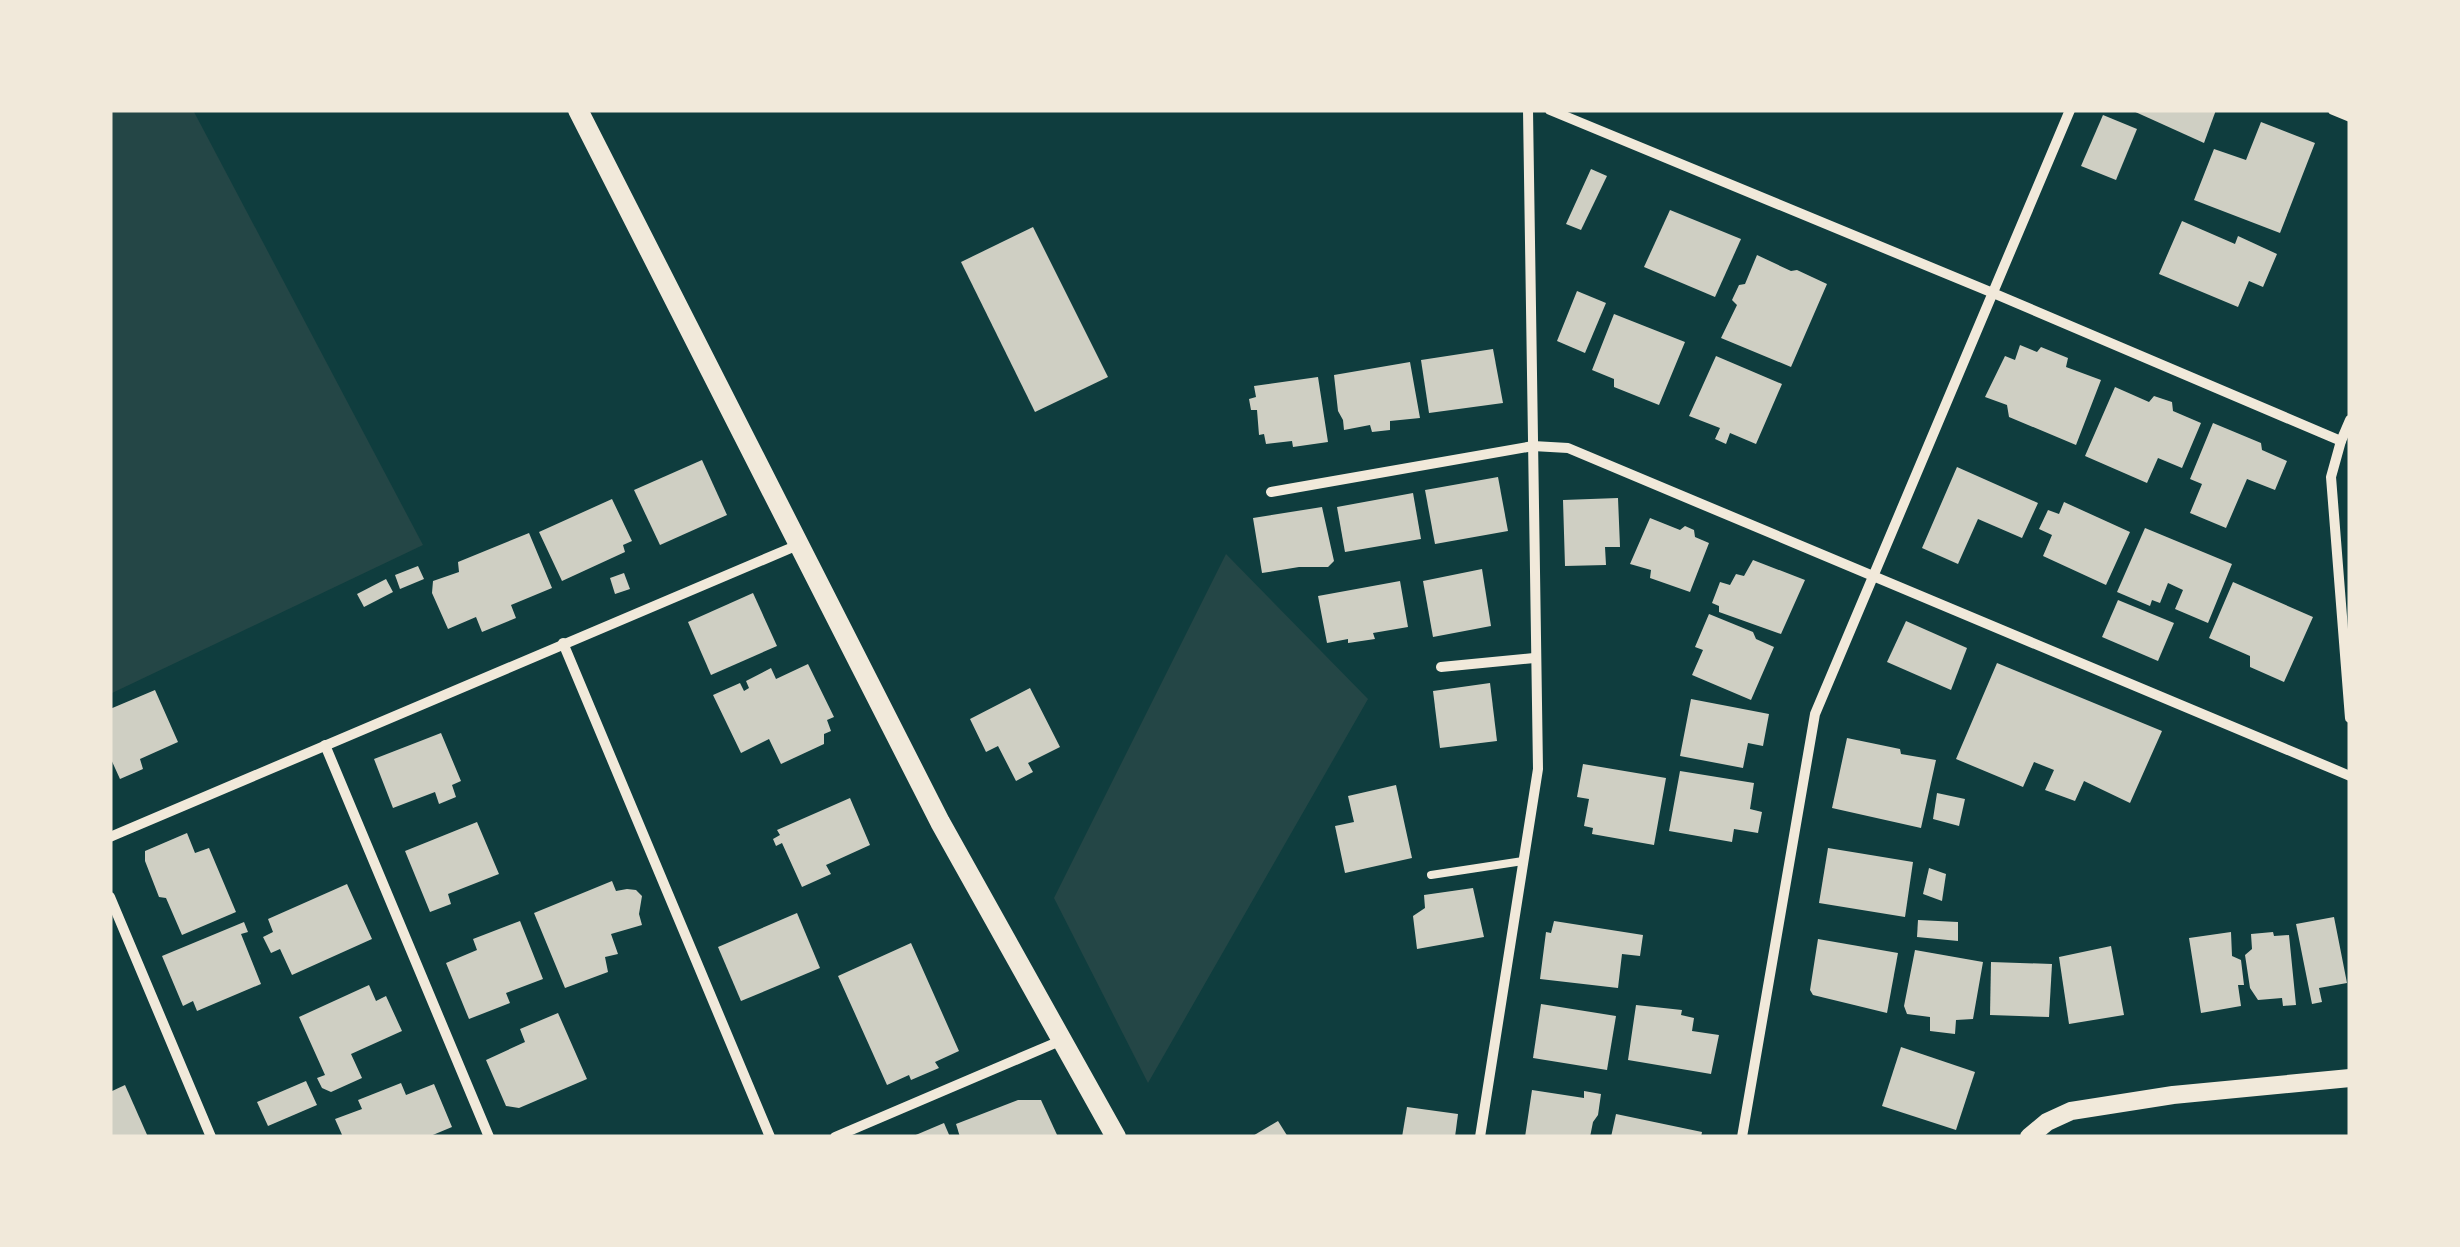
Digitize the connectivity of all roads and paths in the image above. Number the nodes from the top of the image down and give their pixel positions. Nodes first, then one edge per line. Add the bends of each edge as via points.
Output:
1 (578, 110) edge
2 (1528, 110) edge
3 (1550, 110) edge
4 (2070, 110) edge
5 (2332, 110) edge
6 (2350, 117) edge
7 (1993, 293) junction
8 (2350, 420) edge
9 (2341, 441) junction
10 (1533, 446) junction
11 (1271, 492) dead end
12 (798, 544) junction
13 (1874, 576) junction
14 (562, 643) junction
15 (1534, 658) junction
16 (1441, 667) dead end
17 (2350, 718) edge
18 (325, 744) junction
19 (2350, 776) edge
20 (110, 836) edge
21 (1523, 861) junction
22 (1431, 874) dead end
23 (110, 897) edge
24 (1060, 1041) junction
25 (2350, 1078) edge
26 (211, 1137) edge
27 (489, 1137) edge
28 (770, 1137) edge
29 (836, 1137) edge
30 (1116, 1137) edge
31 (1480, 1137) edge
32 (1742, 1137) edge
33 (2029, 1137) edge

1 - 12 main road
2 - 10 street
3 - 7 street
4 - 7 street
5 - 6 street
7 - 9 street
7 - 13 street
8 - 9 street
9 - 17 street via 2331,477
10 - 11 street
10 - 13 street via 1568,448
10 - 15 street
12 - 14 street
12 - 24 main road
13 - 19 street
13 - 32 street via 1815,714
14 - 18 street
14 - 28 street
15 - 16 street
15 - 21 street via 1538,769
18 - 20 street
18 - 27 street
21 - 22 lane
21 - 31 street
23 - 26 street
24 - 29 street
24 - 30 main road
25 - 33 street via 2072,1111

